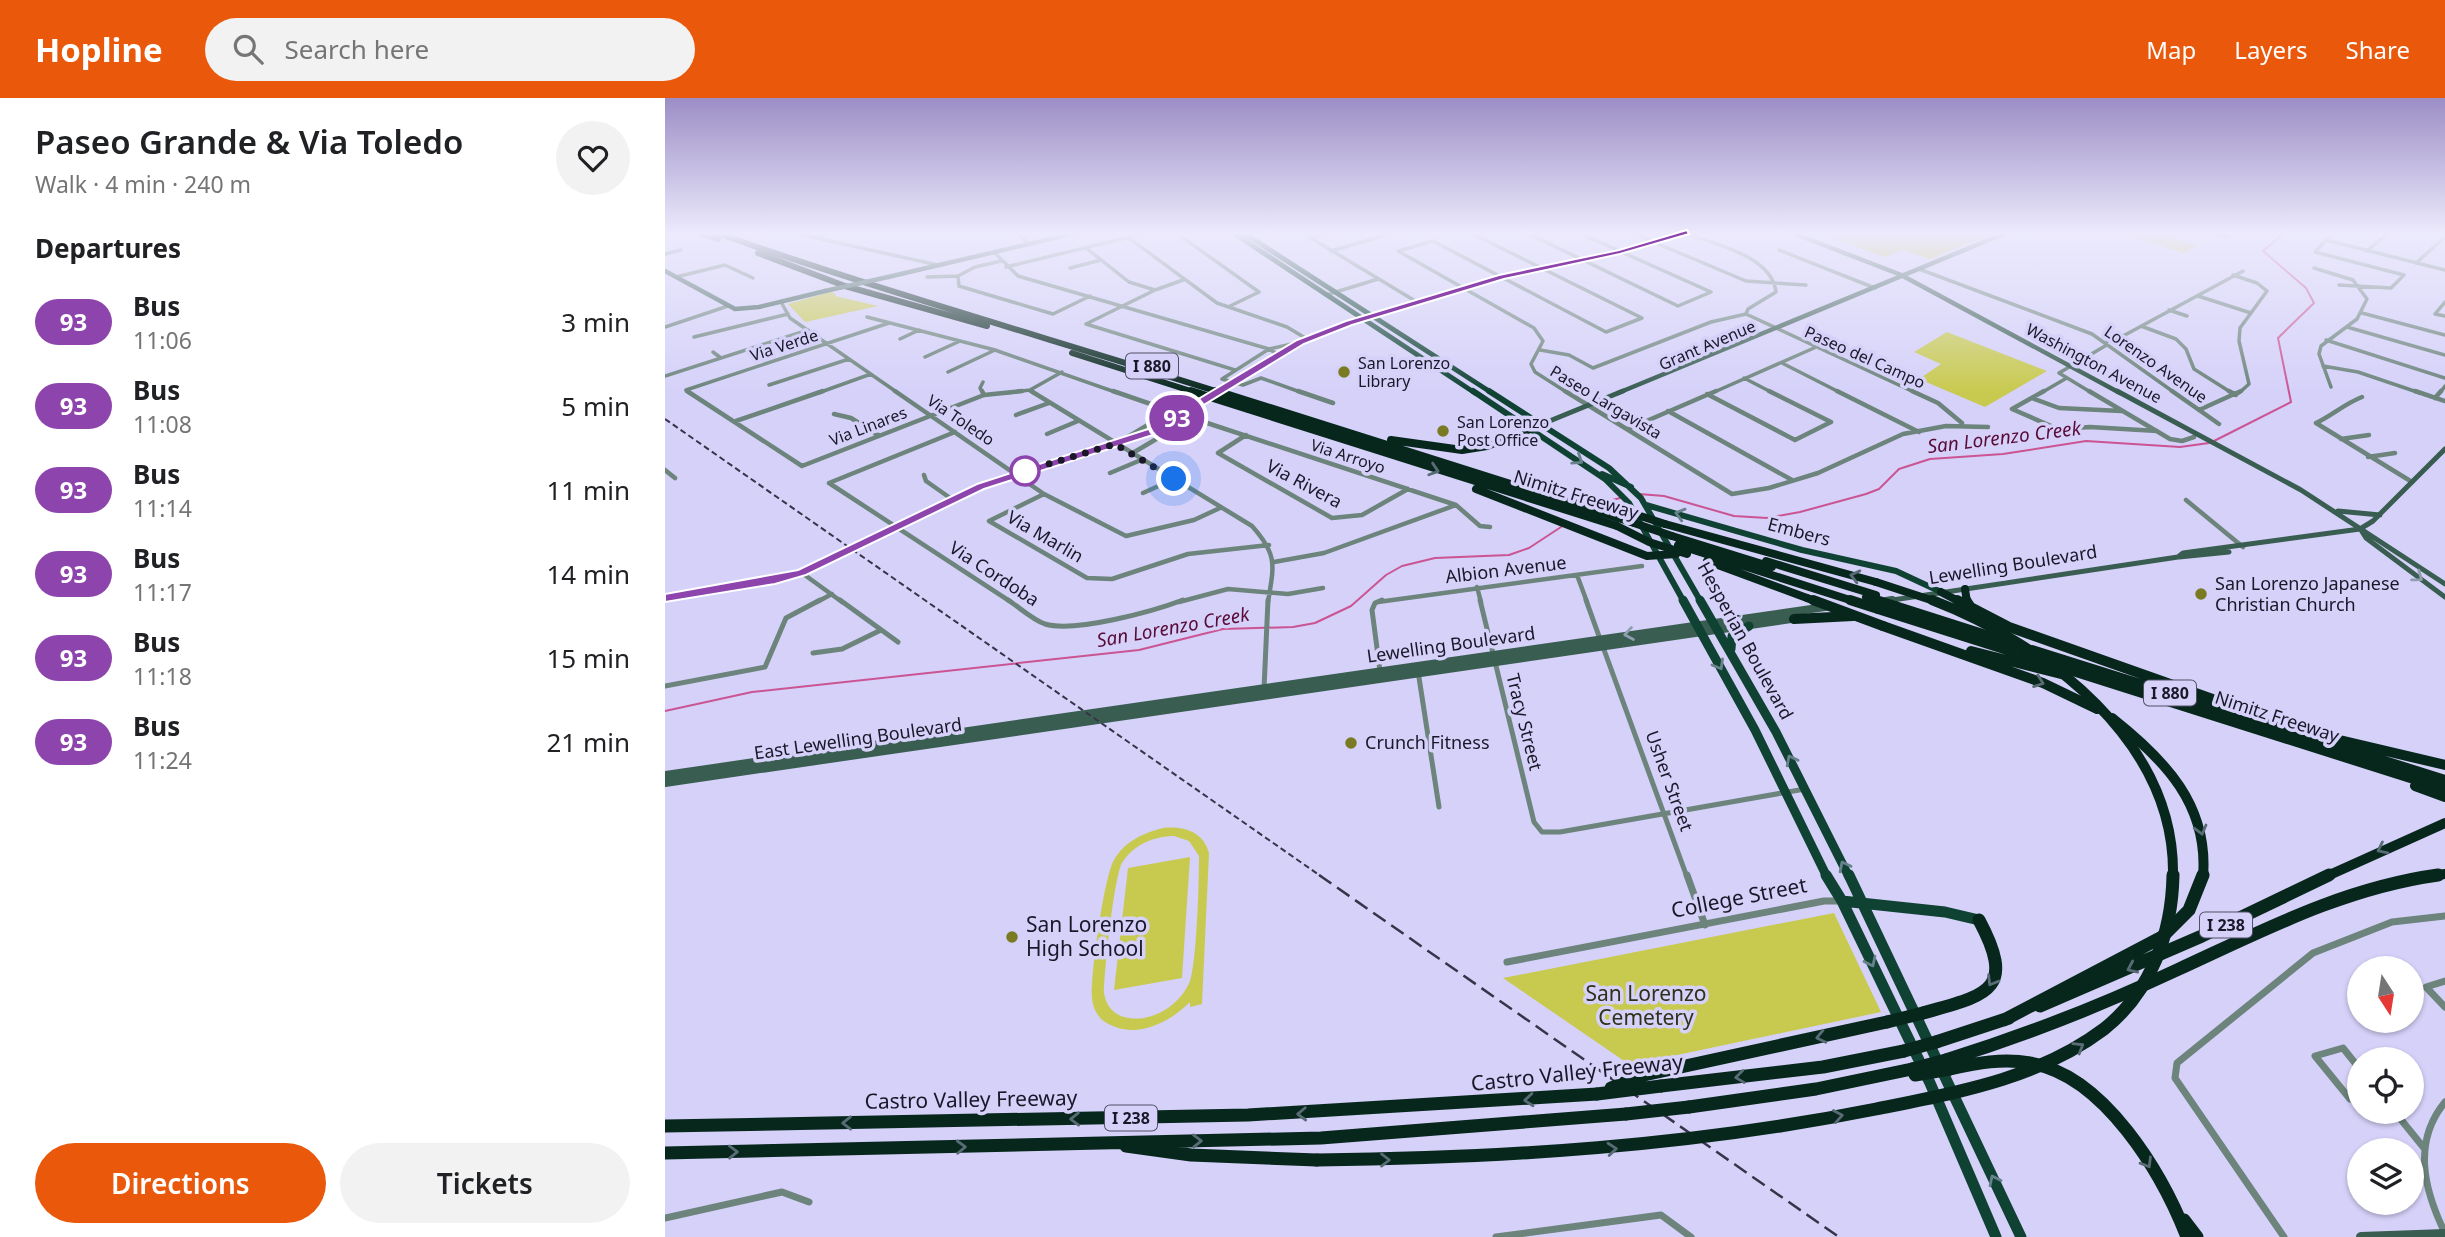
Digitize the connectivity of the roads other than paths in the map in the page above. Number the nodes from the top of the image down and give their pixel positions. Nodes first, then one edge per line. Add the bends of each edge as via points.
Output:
1 (691, 285) edge
2 (843, 285) edge
3 (850, 285) edge
4 (880, 285) edge
5 (882, 285) edge
6 (959, 285) edge
7 (1051, 285) edge
8 (1140, 285) edge
9 (1170, 285) edge
10 (1191, 285) edge
11 (1249, 285) edge
12 (1311, 285) edge
13 (1322, 285) edge
14 (1359, 285) edge
15 (1388, 285) edge
16 (1459, 285) edge
17 (1474, 285) edge
18 (1517, 285) edge
19 (1576, 285) edge
20 (1635, 285) edge
21 (1695, 285) edge
22 (1777, 285) edge
23 (1868, 285) edge
24 (1882, 285) edge
25 (1921, 285) edge
26 (1962, 285) edge
27 (2216, 285) edge
28 (2260, 285) edge
29 (2342, 285) edge
30 (2394, 285) edge
31 (2358, 286) junction
32 (1464, 288) junction
33 (1875, 288) junction
34 (1156, 290) junction
35 (905, 293) junction
36 (1334, 293) junction
37 (1326, 295) junction
38 (1090, 296) junction
39 (2197, 296) junction
40 (781, 302) junction
41 (1417, 302) junction
42 (2445, 302) edge
43 (728, 306) junction
44 (1123, 306) junction
45 (1228, 307) junction
46 (2169, 310) junction
47 (2251, 313) junction
48 (2362, 313) junction
49 (788, 314) junction
50 (1745, 314) junction
51 (2187, 316) dead end
52 (2445, 316) edge
53 (867, 317) dead end
54 (1373, 317) junction
55 (665, 319) edge
56 (1364, 320) junction
57 (889, 323) junction
58 (674, 324) junction
59 (2141, 326) junction
60 (665, 327) edge
61 (2347, 327) junction
62 (808, 330) junction
63 (919, 330) junction
64 (1775, 330) junction
65 (2445, 335) edge
66 (694, 337) dead end
67 (900, 339) dead end
68 (1307, 339) junction
69 (2326, 340) junction
70 (960, 341) junction
71 (1301, 342) junction
72 (827, 343) junction
73 (2105, 343) junction
74 (1815, 348) junction
75 (1269, 349) junction
76 (995, 350) junction
77 (1541, 350) junction
78 (713, 352) dead end
79 (1279, 355) junction
80 (2445, 355) edge
81 (925, 356) dead end
82 (722, 358) junction
83 (849, 359) junction
84 (1782, 363) junction
85 (2071, 365) junction
86 (2323, 366) junction
87 (1235, 370) junction
88 (948, 372) dead end
89 (1062, 372) junction
90 (871, 374) junction
91 (665, 376) edge
92 (1744, 378) junction
93 (1222, 379) joint
94 (2066, 379) junction
95 (2445, 379) edge
96 (983, 382) dead end
97 (769, 385) dead end
98 (2445, 386) edge
99 (2332, 387) dead end
100 (1030, 390) junction
101 (1707, 394) junction
102 (984, 395) junction
103 (2236, 395) junction
104 (2362, 397) dead end
105 (2032, 398) junction
106 (2435, 398) junction
107 (2445, 401) edge
108 (1049, 403) junction
109 (1333, 403) dead end
110 (1590, 407) junction
111 (2199, 410) junction
112 (1668, 411) junction
113 (2124, 411) junction
114 (834, 414) dead end
115 (932, 415) junction
116 (1016, 415) dead end
117 (736, 421) junction
118 (1078, 421) junction
119 (1831, 422) joint
120 (1962, 424) junction
121 (2219, 424) dead end
122 (1542, 425) junction
123 (1988, 428) dead end
124 (1530, 429) junction
125 (1628, 429) junction
126 (2157, 431) junction
127 (955, 432) junction
128 (1919, 432) junction
129 (1047, 434) dead end
130 (878, 435) junction
131 (1247, 435) junction
132 (2369, 435) dead end
133 (2194, 437) dead end
134 (2341, 439) junction
135 (1391, 440) junction
136 (1115, 444) junction
137 (2445, 449) edge
138 (2395, 453) dead end
139 (1131, 454) junction
140 (2368, 457) junction
141 (1141, 460) junction
142 (665, 470) edge
143 (1596, 472) junction
144 (1017, 473) junction
145 (1110, 473) dead end
146 (923, 475) dead end
147 (675, 478) dead end
148 (1461, 478) junction
149 (1174, 479) junction
150 (1792, 481) junction
151 (2412, 482) junction
152 (1408, 489) junction
153 (1143, 493) dead end
154 (1044, 494) junction
155 (1732, 494) joint
156 (1639, 495) junction
157 (953, 500) junction
158 (2186, 500) dead end
159 (1581, 502) junction
160 (1456, 505) junction
161 (1220, 508) junction
162 (2331, 509) junction
163 (1606, 510) junction
164 (2380, 515) junction
165 (1631, 518) junction
166 (2373, 522) junction
167 (1617, 526) junction
168 (896, 527) junction
169 (1490, 527) dead end
170 (1669, 529) junction
171 (2360, 529) junction
172 (2386, 542) junction
173 (1269, 545) junction
174 (2243, 547) junction
175 (1677, 550) junction
176 (1659, 557) junction
177 (1274, 562) junction
178 (1642, 566) dead end
179 (802, 573) junction
180 (1577, 575) junction
181 (2445, 584) edge
182 (1477, 587) junction
183 (1323, 589) dead end
184 (1965, 589) junction
185 (1873, 591) junction
186 (1941, 592) junction
187 (1269, 593) junction
188 (832, 594) junction
189 (2445, 597) edge
190 (665, 598) edge
191 (1851, 602) junction
192 (1900, 605) junction
193 (1975, 611) junction
194 (1794, 619) junction
195 (1714, 622) junction
196 (1696, 624) junction
197 (1749, 626) junction
198 (881, 630) junction
199 (1719, 631) junction
200 (1701, 634) junction
201 (898, 642) dead end
202 (1601, 643) junction
203 (813, 653) dead end
204 (1732, 655) junction
205 (1494, 658) junction
206 (1418, 669) junction
207 (1380, 671) junction
208 (665, 686) edge
209 (1264, 692) junction
210 (2189, 708) junction
211 (2245, 711) junction
212 (1054, 723) joint
213 (2326, 737) junction
214 (877, 748) junction
215 (2323, 750) junction
216 (2445, 765) edge
217 (669, 774) edge
218 (2445, 775) edge
219 (2445, 780) edge
220 (665, 783) edge
221 (1805, 789) junction
222 (2445, 789) edge
223 (1786, 792) junction
224 (2445, 797) edge
225 (1439, 807) dead end
226 (1664, 813) junction
227 (2445, 823) edge
228 (2445, 874) edge
229 (1842, 901) junction
230 (1865, 907) junction
231 (2445, 916) edge
232 (1979, 920) joint
233 (1705, 925) junction
234 (1507, 962) dead end
235 (2445, 981) edge
236 (2445, 1007) edge
237 (2004, 1020) junction
238 (2347, 1053) edge
239 (1948, 1064) junction
240 (1597, 1094) junction
241 (2347, 1095) edge
242 (2445, 1102) edge
243 (2405, 1124) edge
244 (665, 1126) edge
245 (2416, 1138) edge
246 (1104, 1142) junction
247 (2424, 1148) joint
248 (665, 1153) edge
249 (809, 1202) dead end
250 (2172, 1202) junction
251 (665, 1218) edge
252 (2445, 1233) edge
253 (1496, 1237) edge
254 (1691, 1237) edge
255 (1996, 1237) edge
256 (2021, 1237) edge
257 (2187, 1237) edge
258 (2197, 1237) edge
259 (2284, 1237) edge
260 (2361, 1237) edge

1 - 43 main road
2 -> 148 highway, Nimitz Freeway / I 880 via 1015,334
3 - 40 main road, bridge
4 - 35 highway, I 880
5 - 35 highway, Nimitz Freeway / I 880
6 - 38 street via 1053,314
7 - 38 street
8 - 34 street
9 - 34 street
10 - 45 street
11 - 45 street via 1259,292
12 - 37 main road, Hesperian Boulevard
13 - 36 main road, Hesperian Boulevard
14 - 36 street
15 - 41 street
16 - 32 street, Paseo Largavista
17 - 32 main road
18 - 19 street via 1606,332 1642,318
20 - 21 street via 1678,306 1711,292
22 - 50 street via 1771,297
23 - 33 street
24 - 33 main road, Grant Avenue
25 - 85 main road, Washington Avenue
26 - 73 street, Lorenzo Avenue via 2086,331
27 - 39 street
28 - 47 street via 2267,295
29 - 31 street
30 - 31 street
31 - 48 street via 2367,299
32 - 41 main road
32 - 77 street, Paseo Largavista via 1537,330 1543,341
33 - 64 main road, Grant Avenue
34 - 44 street
35 - 135 highway, Nimitz Freeway / I 880
35 - 159 highway, I 880
36 - 37 street
36 - 54 main road, Hesperian Boulevard
37 - 56 main road, Hesperian Boulevard
38 - 44 street
39 - 46 street
39 - 47 street
40 - 43 main road via 745,309
40 - 49 street, Via Toledo
41 - 54 main road
42 - 52 street via 2435,314
43 - 58 street
44 - 75 street
44 - 87 street via 1086,324
45 - 68 street via 1287,327
46 - 51 street
46 - 59 street
47 - 103 street via 2240,328 2239,341 2249,384
48 - 61 street
48 - 65 street
49 - 62 street, Via Toledo
49 - 66 street
50 - 64 street, Paseo del Campo
50 - 77 street via 1711,322 1593,368 1569,355
53 - 57 street
54 - 56 main road
54 - 122 main road, Hesperian Boulevard
55 - 58 street
56 - 68 main road
56 - 124 main road, Hesperian Boulevard
57 - 63 street
57 - 72 street, Via Verde
58 - 60 street
59 - 73 street
59 - 103 street via 2181,342 2190,352 2194,369
61 - 69 street
61 - 80 street
62 - 72 street, Via Toledo
62 - 82 street
63 - 67 street
63 - 70 street
64 - 74 street, Paseo del Campo
64 - 110 main road, Grant Avenue
68 - 71 main road
69 - 86 street via 2319,354
69 - 95 street
70 - 76 street
70 - 81 street
71 - 75 street
71 - 79 main road
72 - 83 street, Via Toledo
72 - 117 street, Via Verde via 686,390
73 - 85 street
73 - 111 street, Lorenzo Avenue
74 - 84 street
74 - 120 street, Paseo del Campo via 1938,403
75 - 79 street
75 - 87 street
76 - 88 street
76 - 89 street
77 - 110 street, Paseo Largavista via 1531,364 1535,372
78 - 82 street
79 - 136 main road, bridge via 1152,432
82 - 91 street
83 - 90 street, Via Toledo
83 - 97 street
84 - 92 street
84 - 128 street
85 - 94 street via 2059,373
85 - 162 main road, Washington Avenue
86 - 99 street
86 - 106 street via 2358,372
87 - 93 street
89 - 100 street, Via Linares
89 - 136 street via 1171,411
90 - 115 street, Via Toledo
90 - 117 street
92 - 101 street
92 - 119 street
93 - 109 street via 1243,384 1261,378
94 - 105 street
94 - 113 street
96 - 102 street
98 - 106 street
100 - 102 street, Via Linares
100 - 108 street
101 - 112 street
101 - 119 street via 1795,440
102 - 115 street, Via Linares
103 - 111 street
104 - 134 street via 2316,424
105 - 113 street via 2055,408
105 - 126 street via 2012,410 2058,429
106 - 107 street
108 - 116 street
108 - 118 street
110 - 122 main road, Grant Avenue
110 - 125 street, Paseo Largavista
111 - 121 street, Lorenzo Avenue
112 - 125 street
112 - 150 street
113 - 126 street
114 - 130 street via 851,418
115 - 127 street, Via Toledo
115 - 130 street, Via Linares
117 - 130 street, Via Linares via 802,466
118 - 129 street
118 - 136 street
120 - 123 street
120 - 128 street
122 - 124 main road, Grant Avenue
122 - 156 main road, Hesperian Boulevard
124 - 135 highway via 1487,446 1462,450
124 -> 143 main road, Hesperian Boulevard
125 - 155 street, Paseo Largavista
126 - 133 street via 2177,441
127 - 144 street, Via Toledo
127 - 168 street, Via Cordoba via 829,483
128 - 150 street via 1881,442 1832,469
131 - 139 street, Via Arroyo via 1192,418
131 - 152 street, Via Arroyo
131 - 152 street, Via Rivera via 1218,453 1332,518 1353,517
132 - 134 street
134 - 140 street
135 - 159 highway, Nimitz Freeway / I 880
136 - 139 street
136 - 144 main road
137 - 151 main road, Lewelling Boulevard
138 - 140 street
139 - 141 street
140 - 151 street
141 - 145 street
141 - 149 street
142 - 147 street
143 - 156 main road
143 - 176 main road, Hesperian Boulevard via 1623,497
144 - 154 street, Via Toledo
144 - 157 main road
146 - 157 street
148 - 167 highway, Nimitz Freeway / I 880
148 - 176 highway via 1544,516
149 - 153 street
149 - 161 street
150 - 155 street
151 - 164 main road, Lewelling Boulevard
152 - 160 street, Via Arroyo
154 - 161 street, Via Toledo via 1126,536 1194,520
154 - 173 street, Via Marlin via 989,521 1087,578 1112,579 1188,554
156 - 175 main road, Hesperian Boulevard
186 -> 156 main road, Embers via 1896,571 1802,550
157 - 168 main road
158 - 174 street
159 - 163 highway, I 880
159 - 163 highway
160 - 169 street, Via Arroyo via 1480,526
160 - 177 street via 1324,553
161 - 173 street via 1252,526
162 - 164 main road
162 - 171 main road, Washington Avenue
163 - 165 highway, I 880
163 - 165 highway
164 - 166 main road, Lewelling Boulevard
165 - 170 highway, I 880, bridge
165 - 170 highway, bridge
166 - 171 main road, Lewelling Boulevard
166 - 172 main road
167 - 175 highway, Nimitz Freeway / I 880, bridge
167 -> 237 highway, bridge via 1649,542 2058,689 2130,731 2165,765 2190,802 2201,831 2206,858 2192,908 2149,946
168 - 179 main road
168 - 187 street, Via Cordoba via 1045,624 1143,614 1203,592
170 - 185 highway, I 880
185 -> 170 highway via 1766,554
171 - 172 main road, Washington Avenue
171 - 174 main road, Lewelling Boulevard
171 -> 189 main road, Washington Avenue
172 - 181 main road, Washington Avenue
173 - 177 street
174 - 184 main road, Lewelling Boulevard
175 - 176 highway
175 - 191 highway, Nimitz Freeway / I 880
175 - 195 main road, Hesperian Boulevard
176 - 196 main road, Hesperian Boulevard
177 - 187 street
178 - 180 street, Albion Avenue
179 - 188 street
179 - 190 main road
180 - 182 street, Albion Avenue
180 - 202 street, Usher Street
182 - 205 street, Tracy Street
182 - 207 street, Albion Avenue via 1375,603
183 - 187 street, Via Cordoba via 1294,596
184 - 186 main road, Lewelling Boulevard
184 - 193 highway via 1965,598
185 - 192 highway, I 880, bridge
246 -> 185 highway, bridge via 1191,1156 1317,1160 1453,1159 1598,1150 1849,1115 2042,1066 2089,1041 2126,1008 2160,957 2175,902 2169,832 2142,766 2099,708 2031,650 1952,607
186 - 191 main road, Lewelling Boulevard
186 - 193 highway
187 - 209 street
188 - 198 street
188 - 208 street via 786,618 765,667
191 - 194 main road, Lewelling Boulevard
191 - 195 main road, Lewelling Boulevard
191 - 210 highway, Nimitz Freeway / I 880, bridge
192 - 211 highway, Nimitz Freeway / I 880
192 - 219 highway, I 880
193 - 211 highway via 2097,661
194 - 197 main road, Lewelling Boulevard
194 - 210 highway via 1851,615 1888,622 1989,656
195 - 196 main road, Lewelling Boulevard
195 - 199 main road, Hesperian Boulevard
196 - 200 main road, Hesperian Boulevard
196 -> 202 main road, Lewelling Boulevard
197 - 199 main road, Lewelling Boulevard
197 - 204 main road via 1731,636
198 - 201 street
198 - 203 street via 842,649
199 - 200 main road, Lewelling Boulevard
199 - 204 main road, Hesperian Boulevard
200 - 202 main road, Lewelling Boulevard
200 -> 223 main road, Hesperian Boulevard
202 - 205 main road, Lewelling Boulevard
202 - 226 street, Usher Street
221 -> 204 main road, Hesperian Boulevard
205 - 206 main road, Lewelling Boulevard
205 - 226 street, Tracy Street via 1534,822 1542,832
206 - 207 main road, Lewelling Boulevard
206 - 209 main road, Lewelling Boulevard
206 - 225 street
207 - 209 main road, Lewelling Boulevard
209 - 212 main road, Lewelling Boulevard
210 - 215 highway, Nimitz Freeway / I 880
211 - 213 highway, Nimitz Freeway / I 880
212 - 214 main road, East Lewelling Boulevard
213 - 216 highway
213 - 218 highway, Nimitz Freeway / I 880
214 - 217 main road, East Lewelling Boulevard
214 - 220 main road, East Lewelling Boulevard
215 - 222 highway, Nimitz Freeway / I 880
215 - 224 highway
217 - 220 main road
221 - 223 street
230 -> 221 main road, Hesperian Boulevard
223 - 226 street
223 - 229 main road, Hesperian Boulevard
226 - 233 street, Usher Street
227 -> 237 highway, Castro Valley Freeway / I 238 via 2114,976
228 - 239 highway, I 238 via 2383,883 2318,903 2122,995
229 - 230 main road, College Street
229 - 233 street, College Street
229 -> 255 main road, Hesperian Boulevard via 1930,1083
230 - 232 main road, College Street
256 -> 230 main road, Hesperian Boulevard via 1923,1038
231 - 259 street via 2392,922 2313,953 2177,1063 2175,1078
232 -> 240 highway, bridge via 1999,961 1996,981 1975,998 1644,1075
233 - 234 street, College Street
235 - 236 street via 2426,987
237 -> 240 highway, Castro Valley Freeway / I 238, bridge via 1937,1042 1843,1064
238 - 241 street via 2343,1048 2315,1056
246 -> 239 highway, I 238, bridge via 1364,1136 1626,1114 1816,1089
239 -> 250 highway via 2033,1063 2090,1089 2123,1123
240 -> 244 highway, Castro Valley Freeway / I 238 via 1304,1114
242 - 247 street via 2436,1111
243 - 245 street
248 -> 246 highway, I 238
247 - 252 street via 2436,1217
249 - 251 street via 782,1192
250 - 257 highway
250 - 258 highway
252 - 260 main road
253 - 254 street via 1661,1215

